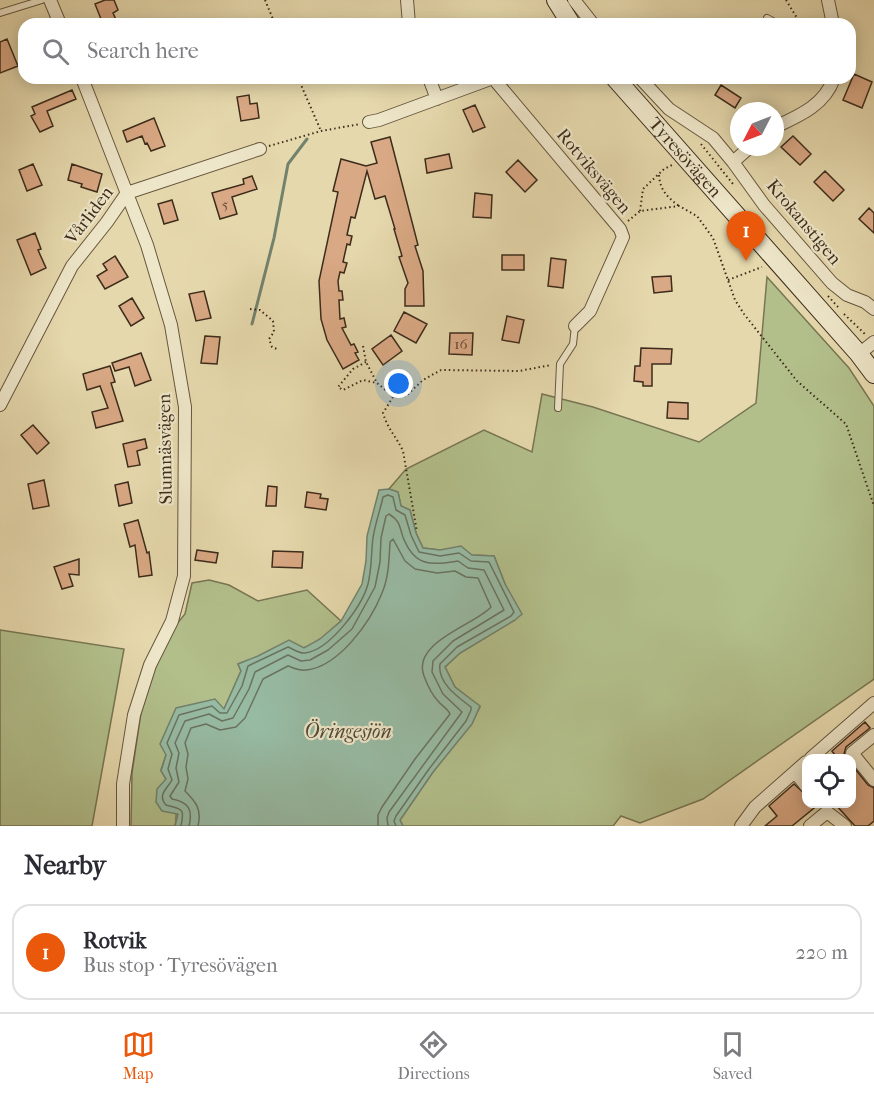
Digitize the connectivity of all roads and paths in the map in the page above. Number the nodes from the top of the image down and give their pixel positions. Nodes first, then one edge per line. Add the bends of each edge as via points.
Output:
1 (42, 0) edge
2 (50, 0) edge
3 (264, 0) edge
4 (407, 0) edge
5 (556, 0) edge
6 (574, 0) edge
7 (786, 0) edge
8 (828, 0) edge
9 (0, 13) edge
10 (58, 18) edge
11 (272, 18) edge
12 (408, 18) edge
13 (563, 18) edge
14 (588, 18) edge
15 (797, 18) edge
16 (832, 18) edge
17 (84, 84) edge
18 (301, 84) edge
19 (431, 84) edge
20 (477, 84) edge
21 (498, 84) edge
22 (620, 84) edge
23 (646, 84) edge
24 (831, 84) edge
25 (437, 99) junction
26 (369, 122) joint
27 (784, 123) edge
28 (321, 131) junction
29 (260, 149) joint
30 (740, 156) edge
31 (733, 162) junction
32 (674, 164) dead end
33 (659, 173) junction
34 (127, 193) junction
35 (679, 206) junction
36 (640, 211) junction
37 (620, 229) junction
38 (764, 266) dead end
39 (728, 280) junction
40 (250, 309) dead end
41 (874, 309) edge
42 (844, 314) dead end
43 (575, 326) joint
44 (874, 342) edge
45 (363, 346) dead end
46 (277, 349) dead end
47 (859, 354) junction
48 (366, 362) junction
49 (560, 364) junction
50 (874, 374) edge
51 (377, 384) junction
52 (394, 397) junction
53 (0, 405) edge
54 (558, 408) dead end
55 (874, 507) edge
56 (417, 532) dead end
57 (874, 703) edge
58 (874, 735) edge
59 (816, 754) edge
60 (802, 766) edge
61 (795, 772) junction
62 (802, 780) edge
63 (874, 780) edge
64 (823, 808) edge
65 (123, 826) edge
66 (741, 826) edge
67 (810, 826) edge
68 (845, 826) edge

1 - 9 lane
2 - 10 street
3 - 11 path
4 - 12 street
5 - 13 main road
6 - 14 street
7 - 15 path
8 - 16 street
17 - 34 street, Slumnäsvägen
18 - 28 path
19 - 25 street
20 - 25 street
21 - 37 street, Rotviksvägen
22 - 47 main road, Tyresövägen
23 - 31 street, Krokanstigen via 669,109 713,138
24 - 27 street via 805,114
25 - 26 street
26 - 28 path
28 - 29 path
29 - 34 street, Vårliden
30 - 31 street
31 - 41 street, Krokanstigen via 764,206 832,283
32 - 33 path
33 - 35 path via 666,195
33 - 36 path via 643,189
34 - 53 street, Vårliden via 72,266
34 - 65 street, Slumnäsvägen via 171,325 185,407 184,576 172,621 150,666 134,716 123,784
35 - 36 path
35 - 39 path via 697,216 713,238
36 - 37 path
37 - 43 street, Rotviksvägen via 623,237 590,311
38 - 39 path
39 - 55 path via 744,314 797,381 846,424
40 - 46 path via 260,310 273,321 274,332 269,339
42 - 44 path
43 - 49 lane via 573,344
44 - 47 street
45 - 48 path
47 - 50 main road, Tyresövägen
48 - 51 path
48 - 51 path via 353,369 338,387 343,390 363,381
49 - 52 path via 519,371 441,370 406,396
49 - 54 lane
51 - 52 path
52 - 56 path via 383,413 387,428 403,450
57 - 59 street
58 - 63 street via 852,753
60 - 61 street
61 - 62 street
61 - 66 street via 755,807
64 - 67 street
64 - 68 street

